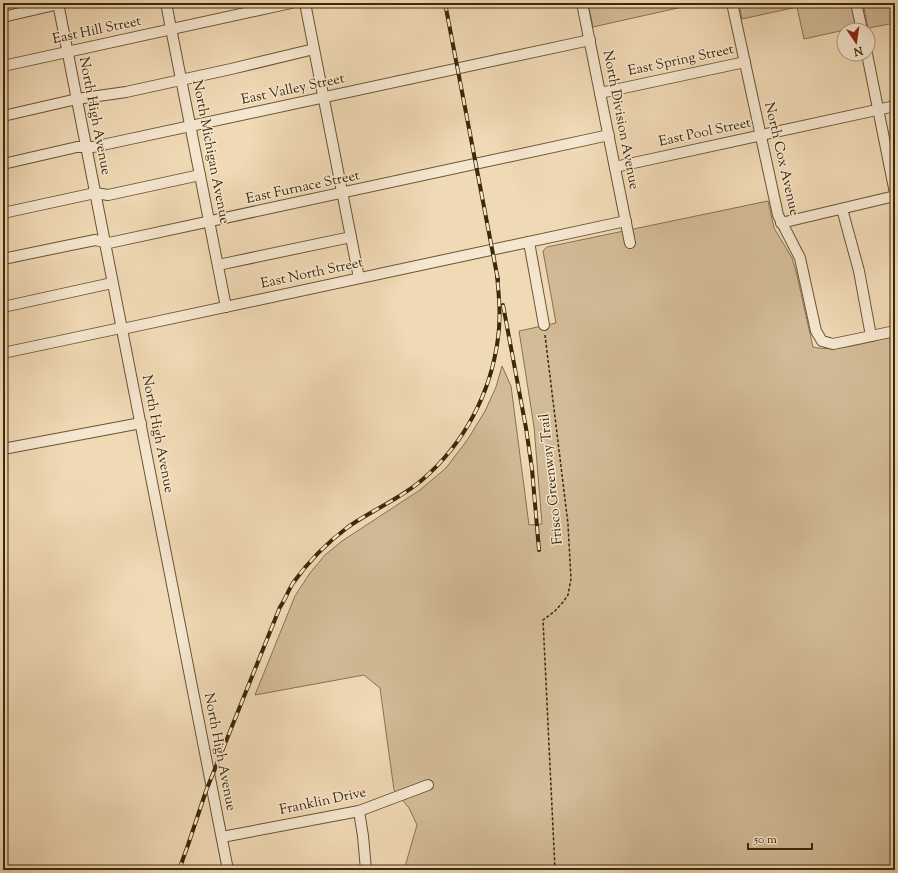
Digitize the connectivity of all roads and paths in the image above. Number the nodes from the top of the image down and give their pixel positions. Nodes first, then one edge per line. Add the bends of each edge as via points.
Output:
1 (60, 3) edge
2 (166, 3) edge
3 (292, 3) edge
4 (305, 3) edge
5 (582, 3) edge
6 (732, 3) edge
7 (856, 3) edge
8 (3, 17) edge
9 (860, 22) edge
10 (171, 29) junction
11 (590, 40) junction
12 (314, 49) junction
13 (68, 52) junction
14 (745, 62) junction
15 (869, 62) edge
16 (3, 66) edge
17 (181, 79) junction
18 (600, 93) junction
19 (324, 98) junction
20 (77, 99) junction
21 (895, 106) edge
22 (878, 110) junction
23 (3, 116) edge
24 (191, 126) junction
25 (609, 135) junction
26 (760, 135) junction
27 (86, 147) junction
28 (3, 164) edge
29 (615, 167) junction
30 (200, 175) junction
31 (95, 193) junction
32 (895, 193) edge
33 (343, 194) junction
34 (895, 196) edge
35 (842, 209) junction
36 (3, 213) edge
37 (626, 221) junction
38 (210, 222) junction
39 (782, 223) junction
40 (351, 237) junction
41 (104, 242) junction
42 (529, 242) junction
43 (630, 243) dead end
44 (3, 260) edge
45 (218, 265) junction
46 (359, 278) junction
47 (112, 283) junction
48 (3, 307) edge
49 (226, 307) junction
50 (544, 325) joint
51 (121, 328) junction
52 (895, 331) edge
53 (871, 336) junction
54 (3, 353) edge
55 (141, 423) junction
56 (3, 449) edge
57 (428, 785) dead end
58 (359, 811) junction
59 (222, 837) junction
60 (228, 870) edge
61 (366, 870) edge
62 (555, 870) edge

1 - 8 street
1 - 13 street, North High Avenue
2 - 10 street, North Michigan Avenue
3 - 10 street, East Hill Street
4 - 12 street
5 - 11 street, North Division Avenue
6 - 14 street, North Cox Avenue
7 - 9 street
10 - 13 street, East Hill Street
10 - 17 street, North Michigan Avenue
11 - 18 street, North Division Avenue
11 - 19 street, East Valley Street
12 - 17 street
12 - 19 street
13 - 16 street, East Hill Street
13 - 20 street, North High Avenue
14 - 18 street, East Spring Street
14 - 26 street, North Cox Avenue
15 - 22 street
17 - 20 street via 126,92
17 - 24 street, North Michigan Avenue
18 - 25 street, North Division Avenue
19 - 24 street, East Valley Street
19 - 33 street
20 - 23 street
20 - 27 street, North High Avenue
21 - 22 street, East Pool Street
22 - 26 street, East Pool Street
22 - 32 street
24 - 27 street, East Valley Street
24 - 30 street, North Michigan Avenue
25 - 29 street, North Division Avenue
25 - 33 street, East Furnace Street
26 - 29 street, East Pool Street
26 - 39 street, North Cox Avenue
27 - 28 street, East Valley Street
27 - 31 street, North High Avenue
29 - 37 street, North Division Avenue
30 - 31 street via 108,195
30 - 38 street, North Michigan Avenue
31 - 36 street
31 - 41 street, North High Avenue
33 - 38 street, East Furnace Street
33 - 40 street
34 - 35 street
35 - 39 street
35 - 53 street via 859,271
37 - 42 street, East North Street
37 - 43 street, North Division Avenue
38 - 41 street, East Furnace Street via 110,243
38 - 45 street, North Michigan Avenue
39 - 53 street, North Cox Avenue via 800,258 816,331 822,341 833,344
40 - 45 street
40 - 46 street
41 - 44 street, East Furnace Street via 95,240
41 - 47 street, North High Avenue
42 - 46 street, East North Street
42 - 50 street
45 - 49 street, North Michigan Avenue
46 - 49 street, East North Street
47 - 48 street
47 - 51 street, North High Avenue
49 - 51 street, East North Street
50 - 62 path, Frisco Greenway Trail via 568,524 571,578 568,595 555,611 543,620
51 - 54 street, East North Street
51 - 55 street, North High Avenue
52 - 53 street
55 - 56 street
55 - 59 street, North High Avenue
57 - 58 street, Franklin Drive
58 - 59 street, Franklin Drive
58 - 61 street
59 - 60 street, North High Avenue

